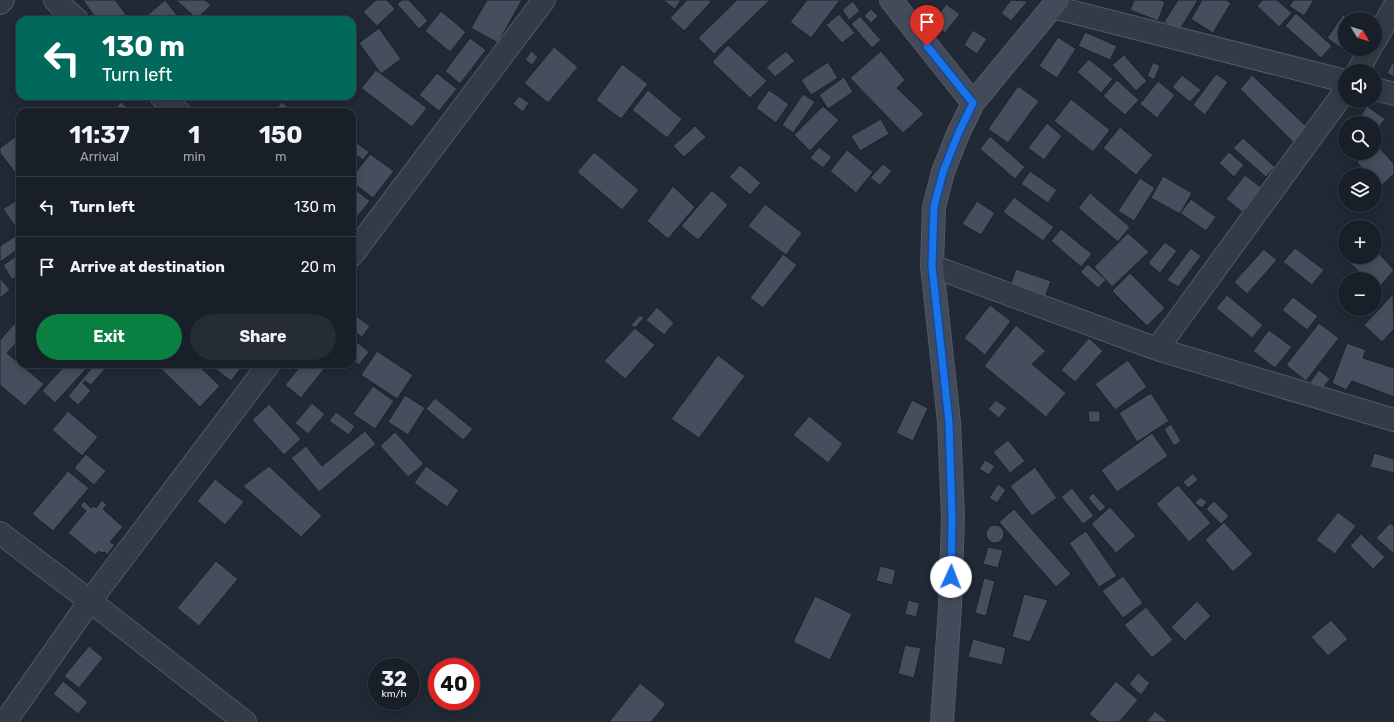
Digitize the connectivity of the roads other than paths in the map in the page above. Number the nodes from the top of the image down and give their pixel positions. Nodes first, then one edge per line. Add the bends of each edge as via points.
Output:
1 (3, 0) edge
2 (55, 0) edge
3 (544, 0) edge
4 (891, 0) edge
5 (0, 3) edge
6 (1056, 3) edge
7 (1394, 7) edge
8 (73, 16) edge
9 (1382, 28) edge
10 (1338, 79) edge
11 (1382, 91) edge
12 (1394, 94) edge
13 (166, 100) edge
14 (1338, 101) edge
15 (973, 103) junction
16 (174, 108) edge
17 (356, 250) edge
18 (932, 266) junction
19 (1157, 349) junction
20 (266, 368) edge
21 (1394, 420) edge
22 (0, 533) edge
23 (90, 601) junction
24 (5, 722) edge
25 (245, 722) edge
26 (942, 722) edge

1 - 5 street
2 - 8 street
3 - 17 street
4 - 15 street
6 - 10 street
6 - 15 street
7 - 9 street
11 - 12 street
13 - 16 street
14 - 19 street
15 - 18 street via 943,172 934,207
18 - 19 street
18 - 26 street via 949,422 952,518 950,607
19 - 21 street
20 - 23 street
22 - 23 street
23 - 24 street
23 - 25 street

